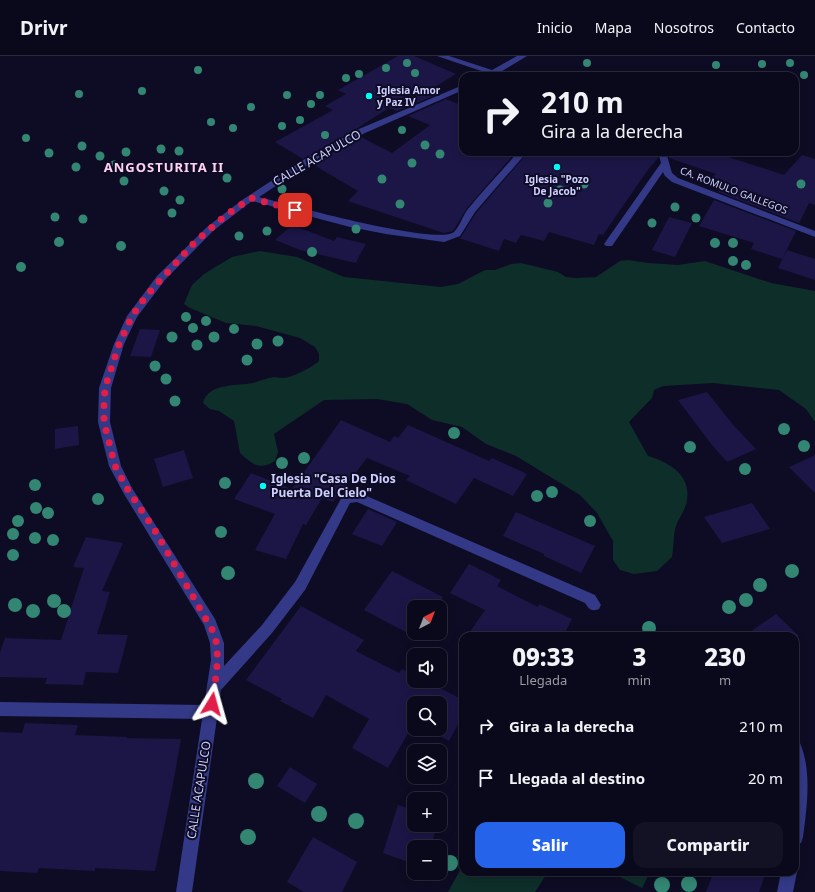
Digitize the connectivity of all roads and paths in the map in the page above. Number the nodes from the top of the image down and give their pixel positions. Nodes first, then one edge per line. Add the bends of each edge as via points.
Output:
1 (441, 56) edge
2 (523, 56) edge
3 (482, 72) edge
4 (495, 72) edge
5 (459, 89) edge
6 (519, 156) edge
7 (663, 156) edge
8 (664, 164) junction
9 (251, 198) junction
10 (815, 234) edge
11 (609, 244) dead end
12 (594, 605) dead end
13 (214, 687) junction
14 (0, 709) edge
15 (211, 712) junction
16 (788, 876) edge
17 (184, 892) edge
18 (785, 892) edge

1 - 3 street
2 - 4 street
5 - 9 street, CALLE ACAPULCO via 362,131 311,159
6 - 9 street via 470,211 457,234 444,239 350,224
7 - 8 street, CA. ROMULO GALLEGOS
8 - 10 street, CA. ROMULO GALLEGOS via 668,174 675,180
8 - 11 street
9 - 13 street, CALLE ACAPULCO via 226,215 177,260 146,296 132,316 119,344 105,388 104,422 115,466 214,633 218,660
12 - 13 street via 590,599 351,497 346,500 300,586 267,629
13 - 15 street, CALLE ACAPULCO
14 - 15 street
15 - 17 street, CALLE ACAPULCO
16 - 18 street

